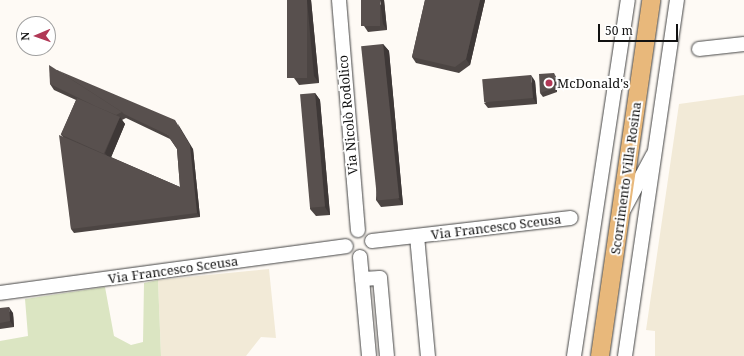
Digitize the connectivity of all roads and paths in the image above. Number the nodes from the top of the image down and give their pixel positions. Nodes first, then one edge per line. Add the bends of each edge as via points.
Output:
1 (339, 0) edge
2 (628, 0) edge
3 (651, 0) edge
4 (677, 0) edge
5 (744, 44) edge
6 (699, 49) dead end
7 (658, 146) junction
8 (621, 215) junction
9 (571, 218) dead end
10 (358, 230) junction
11 (417, 236) junction
12 (372, 241) junction
13 (346, 246) junction
14 (360, 257) junction
15 (362, 279) junction
16 (0, 293) edge
17 (369, 356) edge
18 (387, 356) edge
19 (428, 356) edge
20 (574, 356) edge
21 (600, 356) edge
22 (625, 356) edge

1 - 10 street, Via Nicolò Rodolico
2 - 20 street
3 - 8 main road, Scorrimento Villa Rosina
4 - 7 street
5 - 6 street
7 - 8 street
7 - 22 street
8 - 21 main road, Scorrimento Villa Rosina
9 - 11 street, Via Francesco Sceusa
10 - 12 street via 365,232
10 - 13 street via 347,238
11 - 12 street, Via Francesco Sceusa
11 - 19 street
12 - 14 street via 369,254
13 - 14 street via 352,256
13 - 16 street, Via Francesco Sceusa
14 - 15 street
15 - 17 street
15 - 18 street via 380,278

